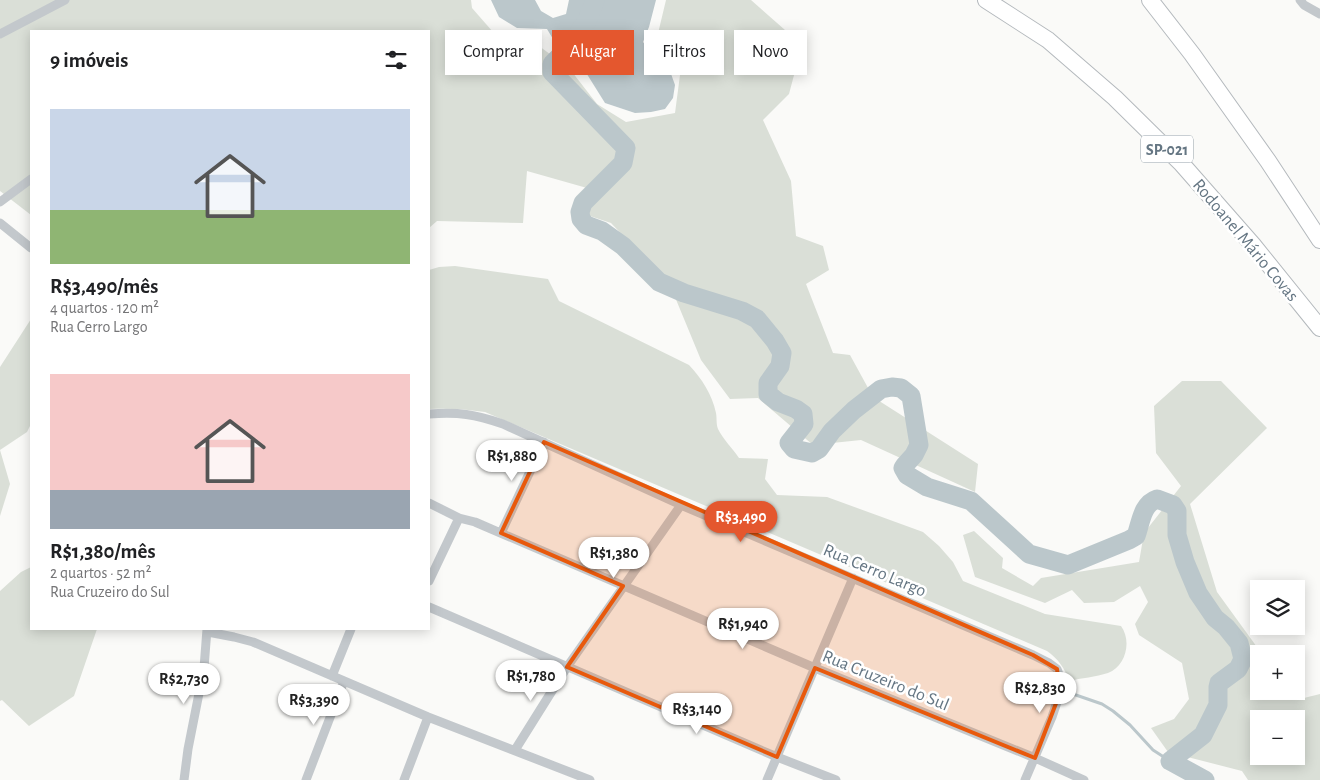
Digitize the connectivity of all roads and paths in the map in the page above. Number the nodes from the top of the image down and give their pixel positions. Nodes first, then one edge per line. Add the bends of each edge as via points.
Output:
1 (66, 0) edge
2 (986, 0) edge
3 (1150, 0) edge
4 (1300, 0) edge
5 (1320, 14) edge
6 (0, 34) edge
7 (30, 180) edge
8 (0, 202) edge
9 (0, 223) edge
10 (1320, 240) edge
11 (30, 247) edge
12 (1320, 328) edge
13 (430, 414) edge
14 (544, 442) junction
15 (430, 504) edge
16 (681, 505) junction
17 (459, 518) junction
18 (501, 533) junction
19 (853, 578) junction
20 (430, 579) edge
21 (624, 586) junction
22 (430, 607) edge
23 (207, 630) edge
24 (351, 630) edge
25 (567, 667) junction
26 (815, 668) junction
27 (332, 676) junction
28 (344, 681) junction
29 (428, 717) junction
30 (515, 750) junction
31 (778, 757) junction
32 (1035, 758) junction
33 (184, 780) edge
34 (306, 780) edge
35 (404, 780) edge
36 (590, 780) edge
37 (767, 780) edge
38 (836, 780) edge
39 (1025, 780) edge
40 (1084, 780) edge

1 - 6 street
2 - 12 highway, Rodoanel Mário Covas / SP-021 via 1048,40 1115,98 1181,163
3 - 10 highway via 1192,54
4 - 5 street
7 - 8 street
9 - 11 street
13 - 14 street, Rua Cerro Largo via 456,412 480,416
14 - 16 street, Rua Cerro Largo
14 - 18 street
15 - 17 street, Rua Cruzeiro do Sul
16 - 19 street, Rua Cerro Largo
16 - 21 street
17 - 18 street, Rua Cruzeiro do Sul
17 - 20 street
18 - 21 street, Rua Cruzeiro do Sul
19 - 26 street
19 - 32 street, Rua Cerro Largo via 1033,655 1057,669 1060,693
21 - 25 street
21 - 26 street, Rua Cruzeiro do Sul
22 - 25 street
23 - 27 street via 253,642
23 - 33 street via 204,668
24 - 27 street
25 - 30 street
25 - 31 street
26 - 31 street
26 - 32 street, Rua Cruzeiro do Sul
27 - 28 street
28 - 29 street
28 - 34 street
29 - 30 street
29 - 35 street
30 - 36 street
31 - 37 street
31 - 38 street
32 - 39 street
32 - 40 street, Rua Cruzeiro do Sul

